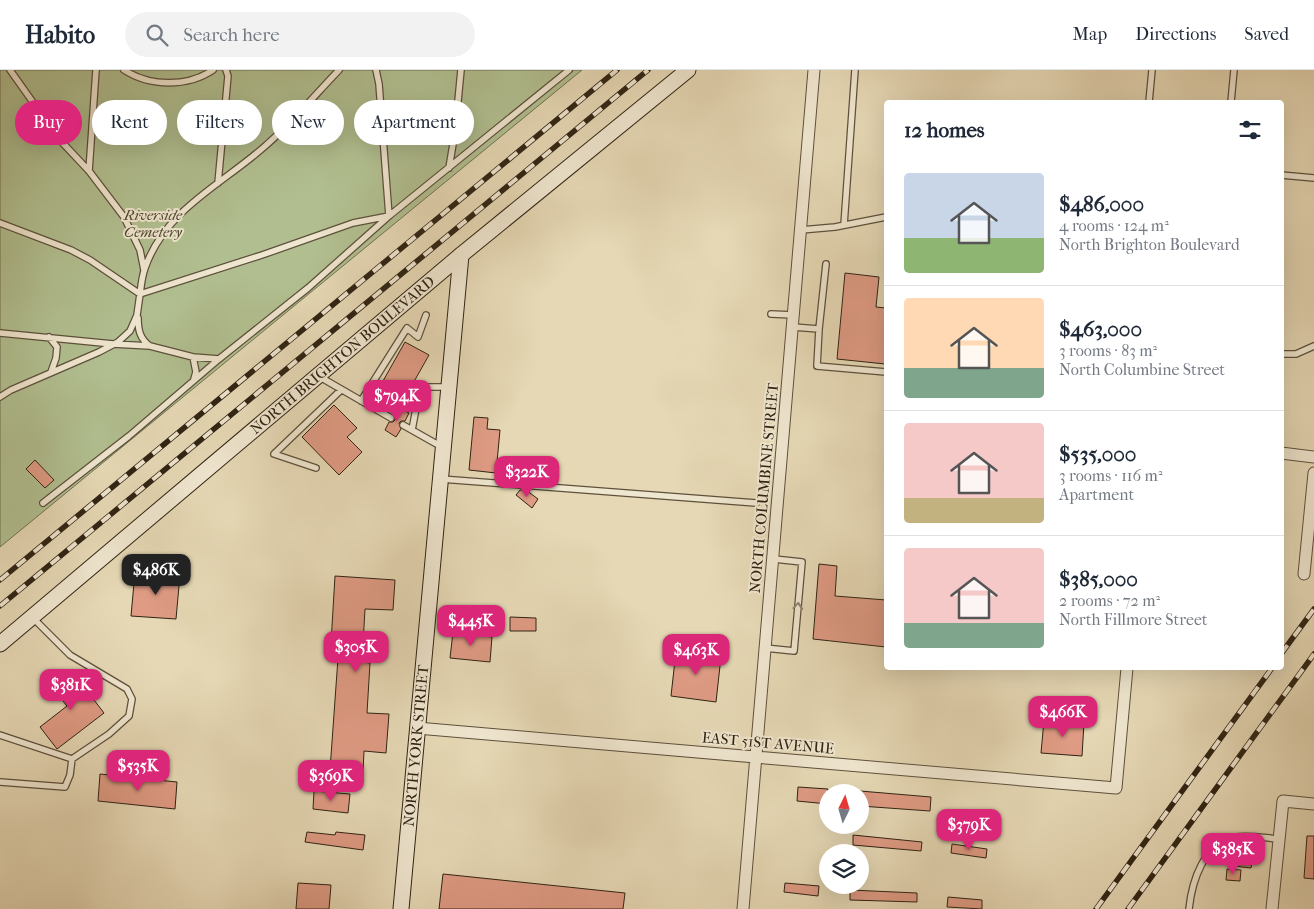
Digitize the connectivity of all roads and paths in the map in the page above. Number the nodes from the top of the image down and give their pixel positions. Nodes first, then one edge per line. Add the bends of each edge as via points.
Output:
1 (10, 70) edge
2 (96, 70) edge
3 (124, 70) edge
4 (214, 70) edge
5 (226, 70) edge
6 (339, 70) edge
7 (376, 70) edge
8 (461, 70) edge
9 (569, 70) edge
10 (688, 70) edge
11 (814, 70) edge
12 (855, 70) edge
13 (1152, 70) edge
14 (1234, 70) edge
15 (1149, 100) edge
16 (1231, 100) edge
17 (449, 168) junction
18 (89, 171) junction
19 (1284, 175) edge
20 (1314, 178) edge
21 (218, 183) junction
22 (389, 216) junction
23 (884, 217) edge
24 (0, 223) edge
25 (844, 225) junction
26 (801, 230) junction
27 (461, 255) junction
28 (826, 264) dead end
29 (144, 270) junction
30 (140, 294) junction
31 (137, 314) junction
32 (771, 314) dead end
33 (426, 315) dead end
34 (793, 321) junction
35 (820, 328) junction
36 (0, 333) edge
37 (48, 337) junction
38 (113, 344) junction
39 (150, 346) junction
40 (1314, 346) edge
41 (1284, 354) edge
42 (193, 356) junction
43 (219, 358) junction
44 (51, 372) junction
45 (884, 372) edge
46 (318, 376) junction
47 (193, 381) junction
48 (449, 387) junction
49 (341, 390) junction
50 (0, 397) edge
51 (360, 401) junction
52 (391, 418) dead end
53 (403, 425) dead end
54 (412, 430) junction
55 (444, 448) junction
56 (1284, 453) edge
57 (1314, 457) edge
58 (316, 468) dead end
59 (1314, 472) edge
60 (441, 478) junction
61 (43, 503) dead end
62 (756, 503) dead end
63 (774, 559) junction
64 (1304, 574) dead end
65 (32, 617) junction
66 (0, 644) edge
67 (765, 648) junction
68 (1127, 670) edge
69 (417, 728) junction
70 (0, 735) edge
71 (756, 757) junction
72 (72, 759) junction
73 (0, 782) edge
74 (1314, 804) edge
75 (1279, 839) junction
76 (402, 909) edge
77 (744, 909) edge
78 (1189, 909) edge
79 (1272, 909) edge

1 - 18 lane via 59,139
2 - 18 lane
3 - 4 lane via 143,79 177,82
5 - 21 lane
6 - 21 lane via 264,147
7 - 22 lane
8 - 17 lane
9 - 17 lane
10 - 27 main road, NORTH BRIGHTON BOULEVARD
11 - 26 street, NORTH COLUMBINE STREET
12 - 25 lane
13 - 15 lane
14 - 16 lane
17 - 22 lane
18 - 29 lane via 124,216 140,250
19 - 20 lane
21 - 29 lane via 171,222 152,250
22 - 30 lane via 353,223
22 - 43 lane via 308,288
23 - 25 lane
24 - 30 lane via 90,260
25 - 26 lane
26 - 34 street, NORTH COLUMBINE STREET
27 - 46 main road, NORTH BRIGHTON BOULEVARD
27 - 48 main road, NORTH YORK STREET
28 - 35 lane
29 - 30 lane
30 - 31 lane
31 - 38 lane via 130,331
31 - 39 lane via 138,330
32 - 34 lane
33 - 51 lane via 418,337 407,328
34 - 35 lane
34 - 63 street, NORTH COLUMBINE STREET
35 - 45 lane via 817,366
36 - 37 lane
37 - 38 lane
37 - 44 lane via 57,347
38 - 39 lane
38 - 44 lane
39 - 42 lane
40 - 41 lane via 1296,354
42 - 43 lane
42 - 47 lane via 196,372
43 - 47 lane
44 - 50 lane
46 - 49 lane
46 - 65 main road, NORTH BRIGHTON BOULEVARD
47 - 61 lane
48 - 54 lane via 420,386
48 - 55 main road, NORTH YORK STREET
49 - 51 lane
49 - 58 lane via 274,454
51 - 52 lane
53 - 54 lane
54 - 55 lane
55 - 60 main road, NORTH YORK STREET
56 - 57 street
59 - 64 street
60 - 62 lane
60 - 69 main road, NORTH YORK STREET
63 - 67 street, NORTH COLUMBINE STREET
67 -> 63 lane via 794,651 802,562
65 - 66 main road, NORTH BRIGHTON BOULEVARD
65 - 72 lane via 70,655 127,689 132,699 129,716
67 - 71 street, NORTH COLUMBINE STREET
68 - 71 street, EAST 51ST AVENUE via 1116,788
69 - 71 street, EAST 51ST AVENUE
69 - 76 main road, NORTH YORK STREET
70 - 72 lane
71 - 77 street, NORTH COLUMBINE STREET
72 - 73 lane via 65,787
74 - 75 street via 1282,801
75 - 78 lane via 1238,837 1226,839 1216,846 1197,874
75 - 79 street

